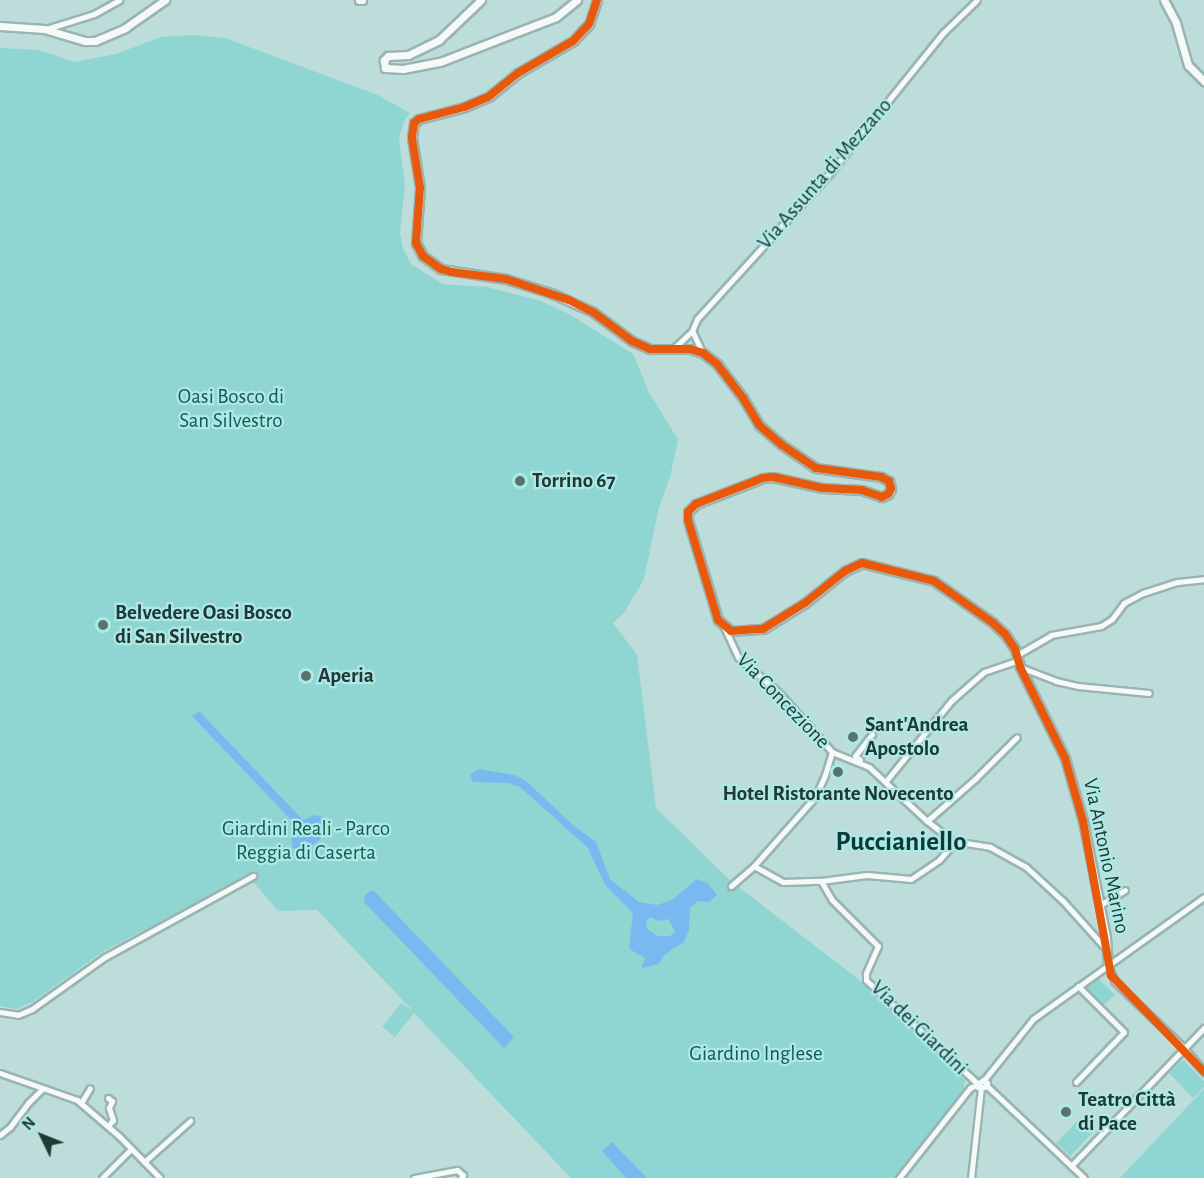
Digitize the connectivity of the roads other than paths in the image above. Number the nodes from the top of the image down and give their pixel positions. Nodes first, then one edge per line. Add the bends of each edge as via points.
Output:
1 (119, 0) edge
2 (165, 0) edge
3 (481, 0) edge
4 (577, 0) edge
5 (597, 0) edge
6 (977, 0) edge
7 (1164, 0) edge
8 (0, 26) edge
9 (44, 29) junction
10 (1204, 81) edge
11 (692, 331) junction
12 (670, 350) junction
13 (703, 353) junction
14 (1204, 579) edge
15 (724, 627) junction
16 (1018, 661) junction
17 (1149, 693) dead end
18 (872, 734) dead end
19 (1017, 737) dead end
20 (832, 752) junction
21 (863, 763) junction
22 (886, 781) junction
23 (927, 821) junction
24 (955, 842) junction
25 (754, 866) junction
26 (253, 876) dead end
27 (821, 881) junction
28 (731, 886) dead end
29 (1125, 890) dead end
30 (1204, 897) edge
31 (1100, 905) junction
32 (1107, 952) junction
33 (1108, 965) junction
34 (1078, 986) junction
35 (0, 1012) edge
36 (1204, 1028) edge
37 (1185, 1049) junction
38 (1204, 1072) edge
39 (0, 1073) edge
40 (1076, 1082) dead end
41 (982, 1085) junction
42 (44, 1088) junction
43 (90, 1088) dead end
44 (108, 1098) dead end
45 (81, 1103) junction
46 (190, 1121) dead end
47 (108, 1126) junction
48 (0, 1135) edge
49 (131, 1149) junction
50 (144, 1162) junction
51 (1071, 1166) junction
52 (462, 1177) edge
53 (102, 1178) edge
54 (160, 1178) edge
55 (414, 1178) edge
56 (899, 1178) edge
57 (971, 1178) edge
58 (1084, 1178) edge

1 - 9 street via 94,14
2 - 9 street via 125,28 99,40 85,41
3 - 4 street via 439,40 408,55 388,56 384,60 386,68 440,62 556,16
5 - 12 street via 589,24 573,41 518,73 488,97 414,123 412,138 420,188 416,243 423,256 441,268 506,279 551,293 593,312 632,341 650,349
6 - 11 street, Via Assunta di Mezzano via 944,33 830,173 697,319
7 - 10 street via 1176,23 1188,65
8 - 9 street
11 - 12 street, Via Assunta di Mezzano
11 - 13 street
12 - 13 street
13 - 15 street via 717,364 759,425 782,445 816,468 881,477 889,481 891,489 882,497 862,490 822,488 773,477 696,504 688,512 688,520 710,600
14 - 16 street via 1163,585 1124,603 1101,626 1051,635
15 - 16 street, Via Antonio Marino via 731,631 748,630 777,622 844,571 862,563 939,584 1005,634
15 - 20 street, Via Concezione via 728,641 747,667 778,692
16 - 17 street via 1071,685
16 - 22 street via 984,672 951,701
16 - 31 street, Via Antonio Marino via 1068,766
18 - 21 street via 855,756
19 - 23 street
20 - 21 street, Via Concezione
20 - 25 street via 814,797
21 - 22 street, Via Concezione
22 - 23 street, Via Concezione
23 - 24 street, Via Concezione
24 - 27 street via 939,860 911,879 860,876
24 - 32 street, Via Concezione via 990,847 1026,867 1063,901
25 - 27 street via 783,882
25 - 28 street
26 - 35 street via 105,957 32,1009 18,1015
27 - 41 street, Via dei Giardini via 832,900 878,946 866,980
29 - 31 street
30 - 33 street
31 - 32 street, Via Antonio Marino
32 - 33 street, Via Antonio Marino
33 - 34 street
33 - 37 street via 1115,982
34 - 40 street via 1124,1032
34 - 41 street via 1033,1019
36 - 37 street
37 - 38 street
37 - 51 street via 1161,1069
39 - 42 street
41 - 51 street
41 - 56 street via 970,1088
41 - 57 street
42 - 45 street
42 - 48 street
43 - 45 street
44 - 47 street via 112,1101 112,1118
45 - 47 street
46 - 50 street
47 - 49 street
49 - 50 street
49 - 53 street
50 - 54 street
51 - 58 street
52 - 55 street via 457,1170 450,1170

